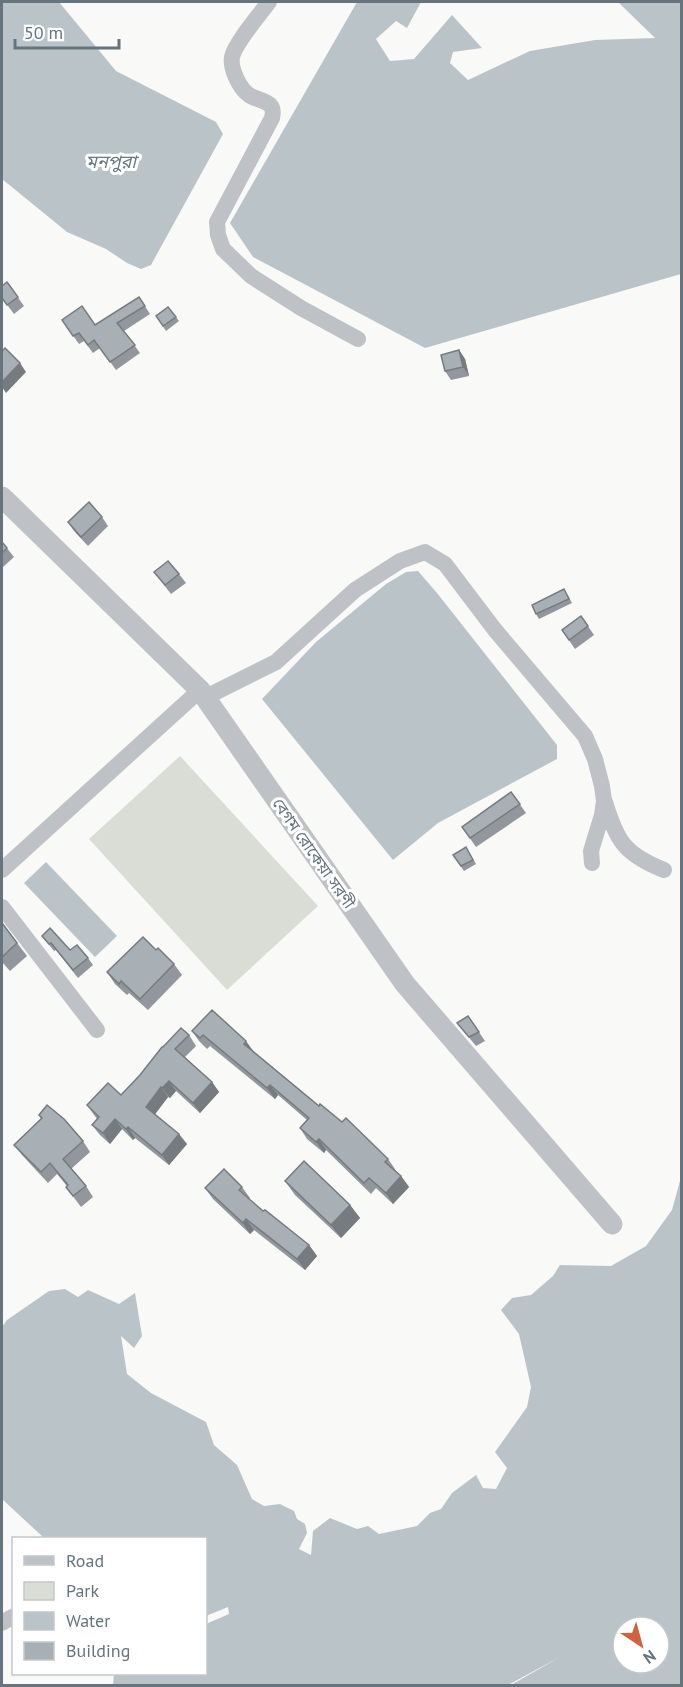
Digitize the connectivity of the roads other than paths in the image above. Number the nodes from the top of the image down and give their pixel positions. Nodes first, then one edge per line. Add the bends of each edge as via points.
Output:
1 (269, 2) edge
2 (358, 339) dead end
3 (2, 497) edge
4 (203, 693) junction
5 (604, 801) junction
6 (592, 863) dead end
7 (2, 870) edge
8 (664, 870) dead end
9 (2, 907) edge
10 (97, 1030) dead end
11 (612, 1224) dead end

1 - 2 street via 232,58 239,83 248,94 270,104 272,118 217,222 218,235 223,249 251,276
3 - 4 street, বেগম রোকেয়া সরণী
4 - 5 street via 276,662 355,590 400,561 425,552 445,564 585,736 595,759
4 - 7 street
4 - 11 street, বেগম রোকেয়া সরণী via 405,984
5 - 6 street via 591,851
5 - 8 street via 626,848
9 - 10 street

